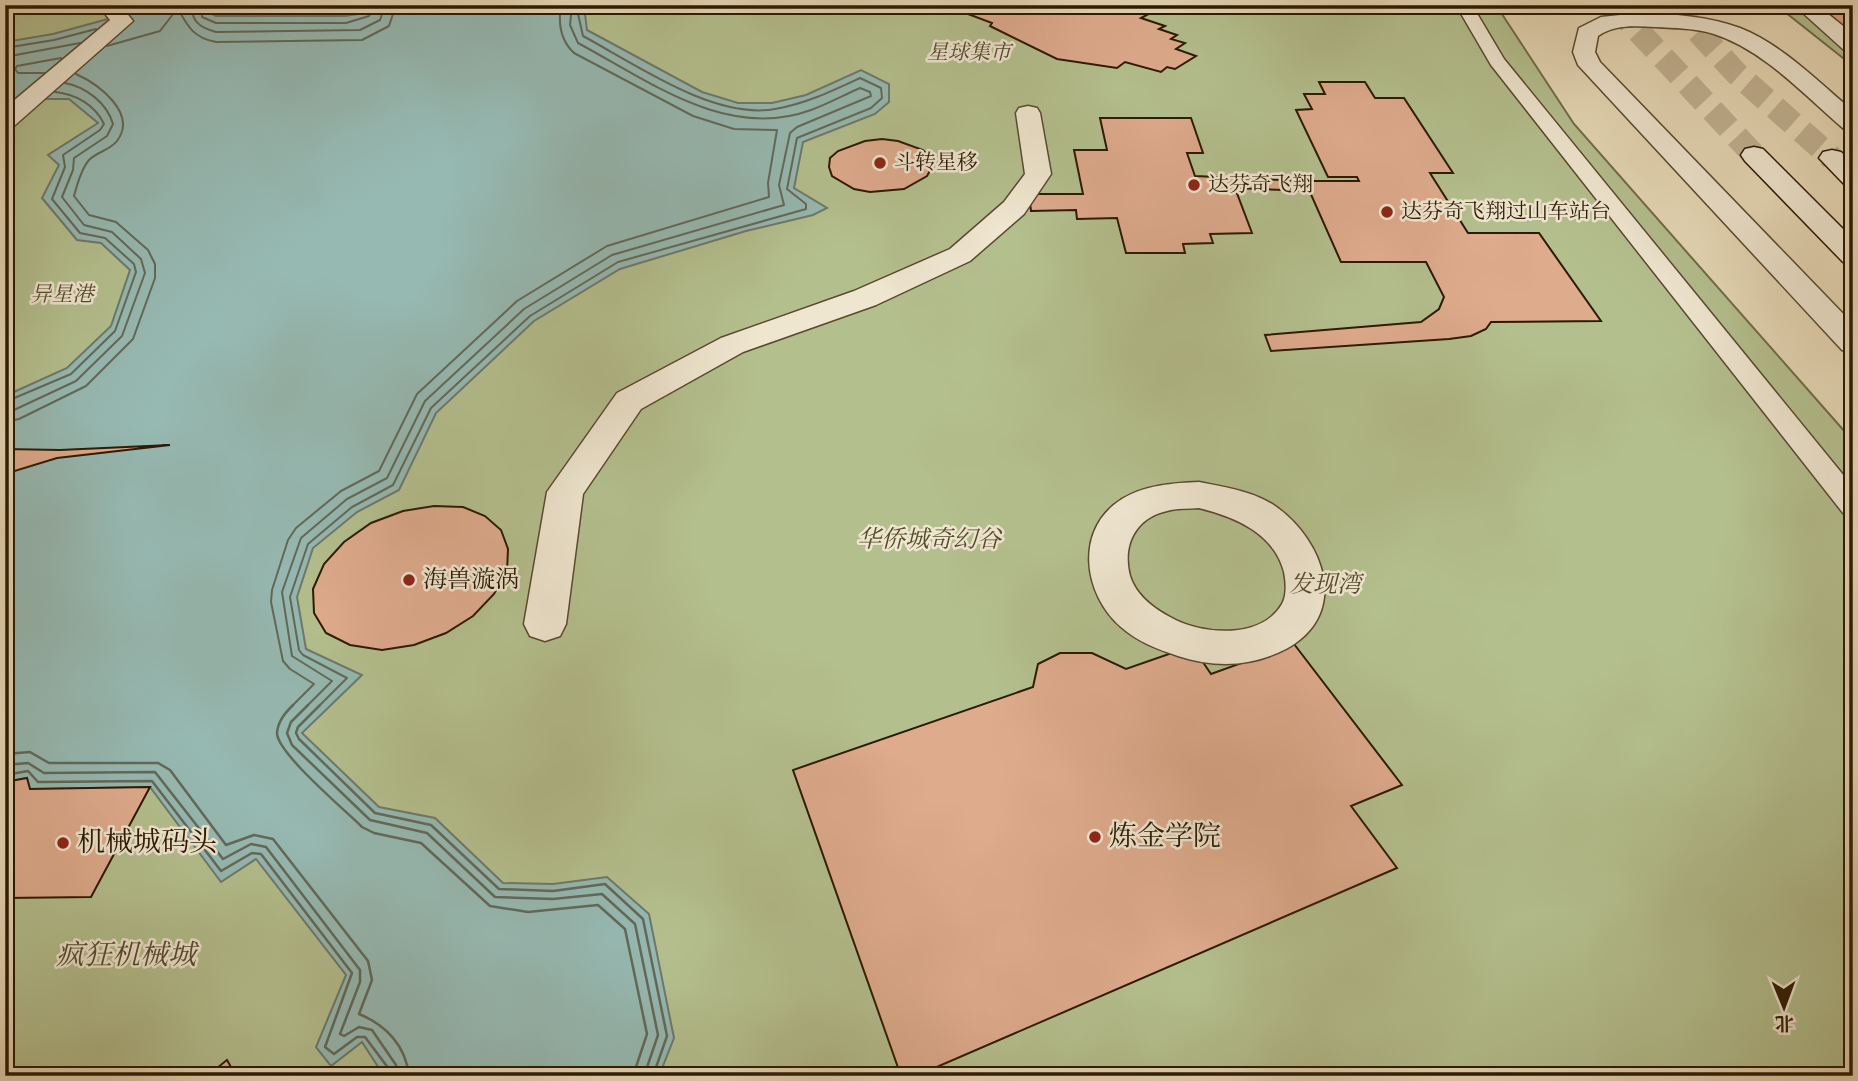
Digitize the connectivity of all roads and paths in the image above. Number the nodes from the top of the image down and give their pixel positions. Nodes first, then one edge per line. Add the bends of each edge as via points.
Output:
1 (1464, 5) edge
2 (1804, 5) edge
3 (109, 6) edge
4 (1853, 46) edge
5 (1028, 113) dead end
6 (5, 121) edge
7 (1853, 124) edge
8 (1754, 155) tunnel mouth
9 (1832, 158) tunnel mouth
10 (1853, 178) edge
11 (1853, 256) edge
12 (1853, 343) edge
13 (1853, 506) edge
14 (1119, 523) joint
15 (545, 624) dead end

1 - 13 lane via 1497,61
2 - 4 street
3 - 6 street via 122,21
5 - 15 street via 1038,174 1014,208 960,254 865,298 732,345 629,401 565,492
7 - 12 street via 1783,65 1741,37 1713,27 1632,19 1601,22 1587,33 1584,52 1590,65
8 - 11 street
9 - 10 street
14 - 14 street via 1139,507 1167,497 1209,497 1259,514 1284,533 1300,556 1307,582 1302,606 1286,627 1261,642 1228,648 1193,644 1159,632 1133,614 1115,592 1106,569 1107,545

